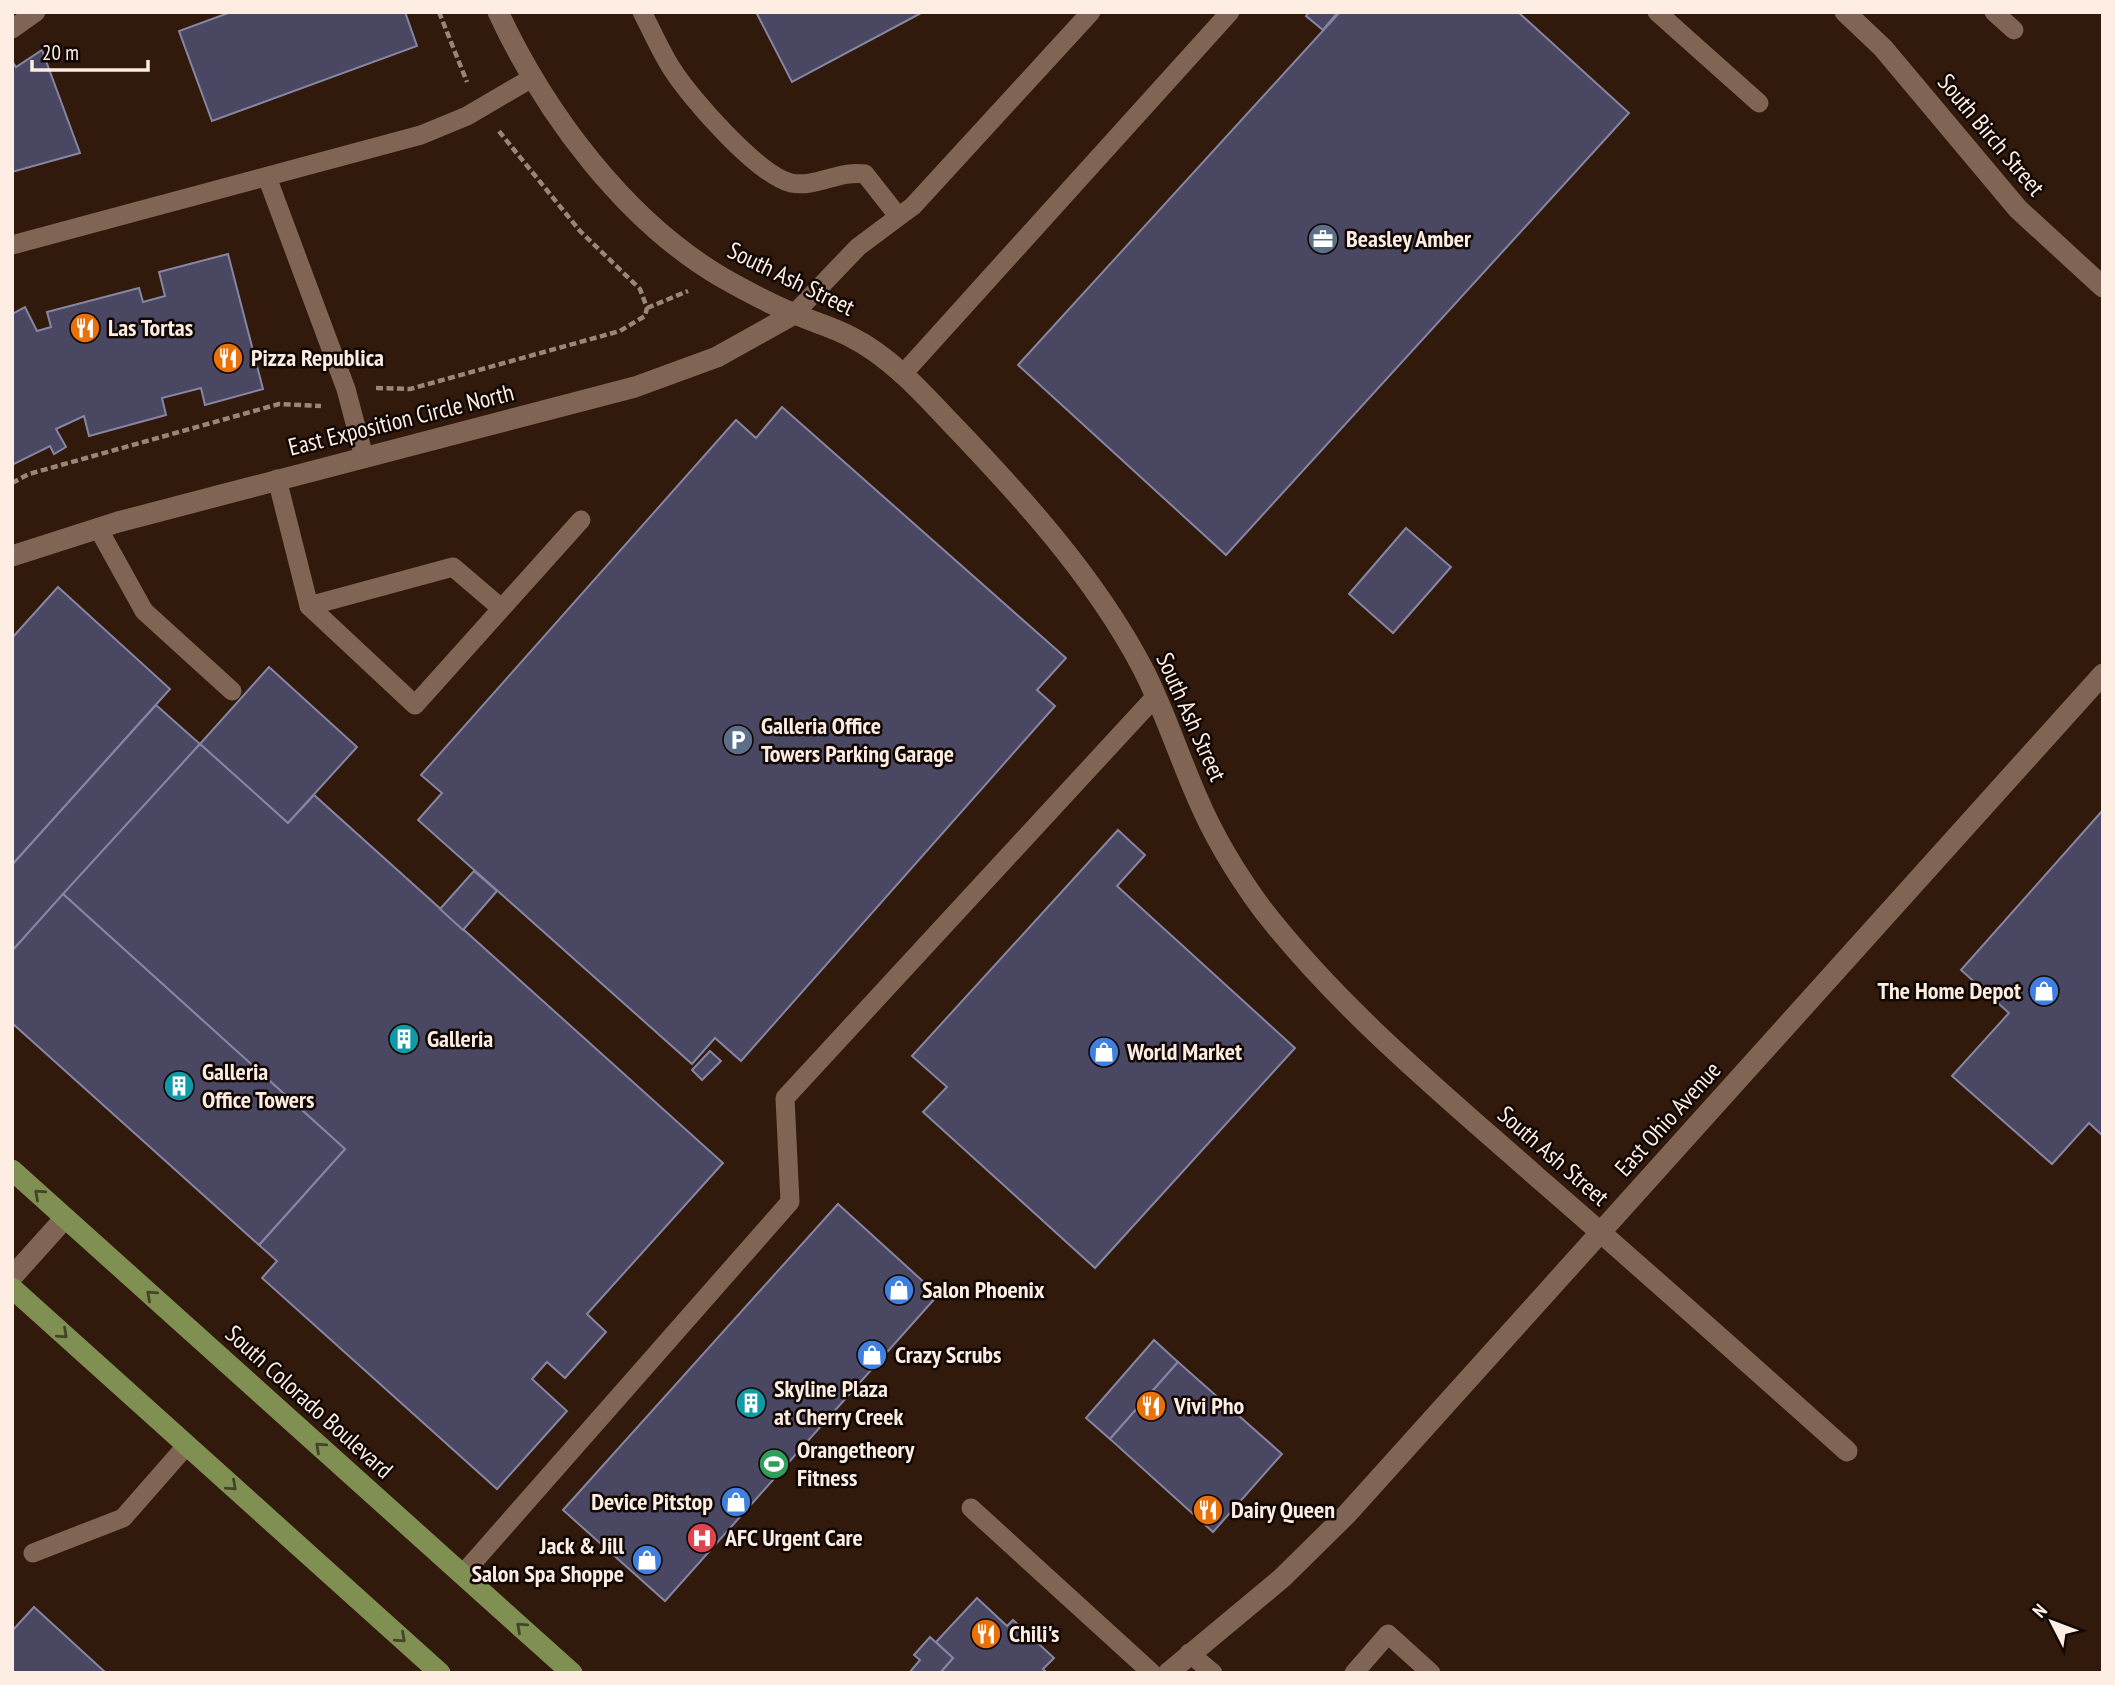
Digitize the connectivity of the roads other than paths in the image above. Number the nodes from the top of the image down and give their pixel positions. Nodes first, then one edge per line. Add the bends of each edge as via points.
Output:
1 (36, 12) edge
2 (498, 12) edge
3 (642, 12) edge
4 (1091, 12) edge
5 (1230, 12) edge
6 (1657, 12) edge
7 (1845, 12) edge
8 (1994, 12) edge
9 (12, 29) edge
10 (2014, 30) dead end
11 (531, 78) junction
12 (1759, 103) dead end
13 (267, 177) junction
14 (898, 216) junction
15 (12, 245) edge
16 (2103, 287) edge
17 (793, 314) junction
18 (902, 375) junction
19 (365, 457) junction
20 (277, 480) junction
21 (581, 520) dead end
22 (98, 528) junction
23 (12, 556) edge
24 (309, 606) junction
25 (501, 608) junction
26 (2103, 674) edge
27 (232, 691) dead end
28 (1156, 696) junction
29 (12, 1170) edge
30 (65, 1218) junction
31 (1601, 1232) junction
32 (12, 1277) edge
33 (12, 1288) edge
34 (187, 1445) junction
35 (1847, 1451) dead end
36 (971, 1508) dead end
37 (33, 1553) dead end
38 (462, 1575) junction
39 (1189, 1653) junction
40 (440, 1673) edge
41 (572, 1673) edge
42 (1152, 1673) edge
43 (1168, 1673) edge
44 (1213, 1673) edge
45 (1354, 1673) edge
46 (1431, 1673) edge

1 - 9 lane
2 - 11 street, South Ash Street
3 - 14 lane via 673,70 763,170 794,184 840,173 865,174
4 - 14 lane via 913,206
5 - 18 lane
6 - 12 lane
7 - 16 street, South Birch Street via 1890,57 2018,209
8 - 10 lane
11 - 13 lane via 482,108 421,135
11 - 17 street, South Ash Street via 581,149 665,235 705,267
13 - 15 lane
13 - 19 lane via 348,396
14 - 17 lane via 858,247
17 - 18 street, South Ash Street via 851,337
17 - 19 street, East Exposition Circle North via 717,357 635,387
18 - 28 street, South Ash Street via 952,423 1059,545 1111,616
19 - 20 street, East Exposition Circle North
20 - 22 street, East Exposition Circle North
20 - 24 lane
21 - 25 lane
22 - 23 street, East Exposition Circle North
22 - 27 lane via 144,611
24 - 25 lane via 453,567
24 - 25 lane via 415,705
26 - 31 street, East Ohio Avenue
28 - 31 street, South Ash Street via 1208,820 1265,911 1376,1032
28 - 38 lane via 785,1098 790,1202
30 -> 29 main road, South Colorado Boulevard
30 - 32 street
38 -> 30 main road, South Colorado Boulevard
31 - 35 street, South Ash Street
31 - 39 street, East Ohio Avenue via 1348,1514 1270,1588
33 -> 34 main road
34 - 37 lane via 123,1518
34 -> 40 main road
36 - 42 lane
41 -> 38 main road, South Colorado Boulevard
39 - 43 street, East Ohio Avenue
39 - 44 lane
45 - 46 lane via 1388,1634

